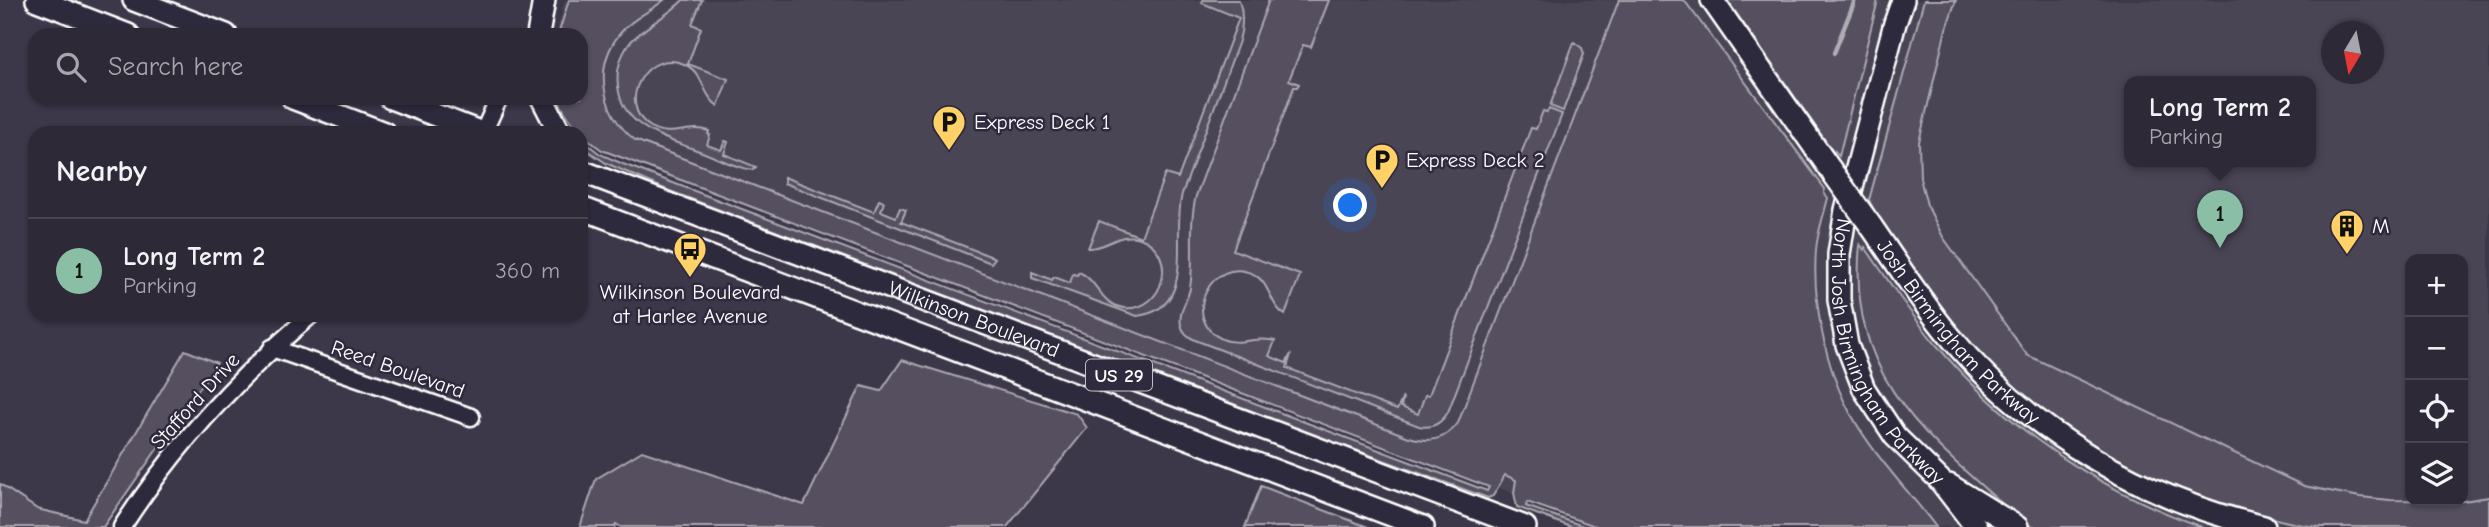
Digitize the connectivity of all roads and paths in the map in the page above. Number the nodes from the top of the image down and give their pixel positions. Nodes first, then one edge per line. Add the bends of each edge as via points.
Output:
1 (37, 0) edge
2 (134, 0) edge
3 (543, 0) edge
4 (1712, 0) edge
5 (1903, 0) edge
6 (110, 28) edge
7 (208, 28) edge
8 (531, 28) edge
9 (539, 28) edge
10 (304, 105) edge
11 (310, 105) edge
12 (409, 105) edge
13 (496, 105) edge
14 (546, 105) edge
15 (339, 126) edge
16 (366, 126) edge
17 (464, 126) edge
18 (485, 126) edge
19 (556, 126) edge
20 (588, 160) edge
21 (588, 174) edge
22 (640, 194) junction
23 (588, 211) edge
24 (303, 322) edge
25 (272, 348) junction
26 (1051, 349) junction
27 (1040, 382) junction
28 (471, 416) dead end
29 (1939, 479) junction
30 (122, 527) edge
31 (1423, 527) edge
32 (1525, 527) edge
33 (1976, 527) edge
34 (2017, 527) edge
35 (2264, 527) edge

1 - 6 main road
2 - 7 main road
3 - 8 street
3 - 9 main road
4 - 35 main road, Josh Birmingham Parkway, bridge via 1949,335 1989,377 2034,417 2130,479 2185,504
5 - 29 main road, North Josh Birmingham Parkway via 1846,210 1839,254 1839,300 1847,345 1864,389 1895,436
10 - 15 main road
11 - 16 main road
12 - 17 main road
13 - 18 street
14 - 19 main road
20 - 22 main road
21 - 22 main road, Wilkinson Boulevard / US 29
22 - 26 main road, Wilkinson Boulevard / US 29
23 - 27 main road, Wilkinson Boulevard / US 29
24 - 25 street, Stafford Drive
25 - 28 street, Reed Boulevard
25 - 30 street, Stafford Drive via 199,423
26 - 27 main road
26 - 32 main road, Wilkinson Boulevard / US 29
27 - 31 main road, Wilkinson Boulevard / US 29
29 - 33 main road, North Josh Birmingham Parkway
29 - 34 main road

